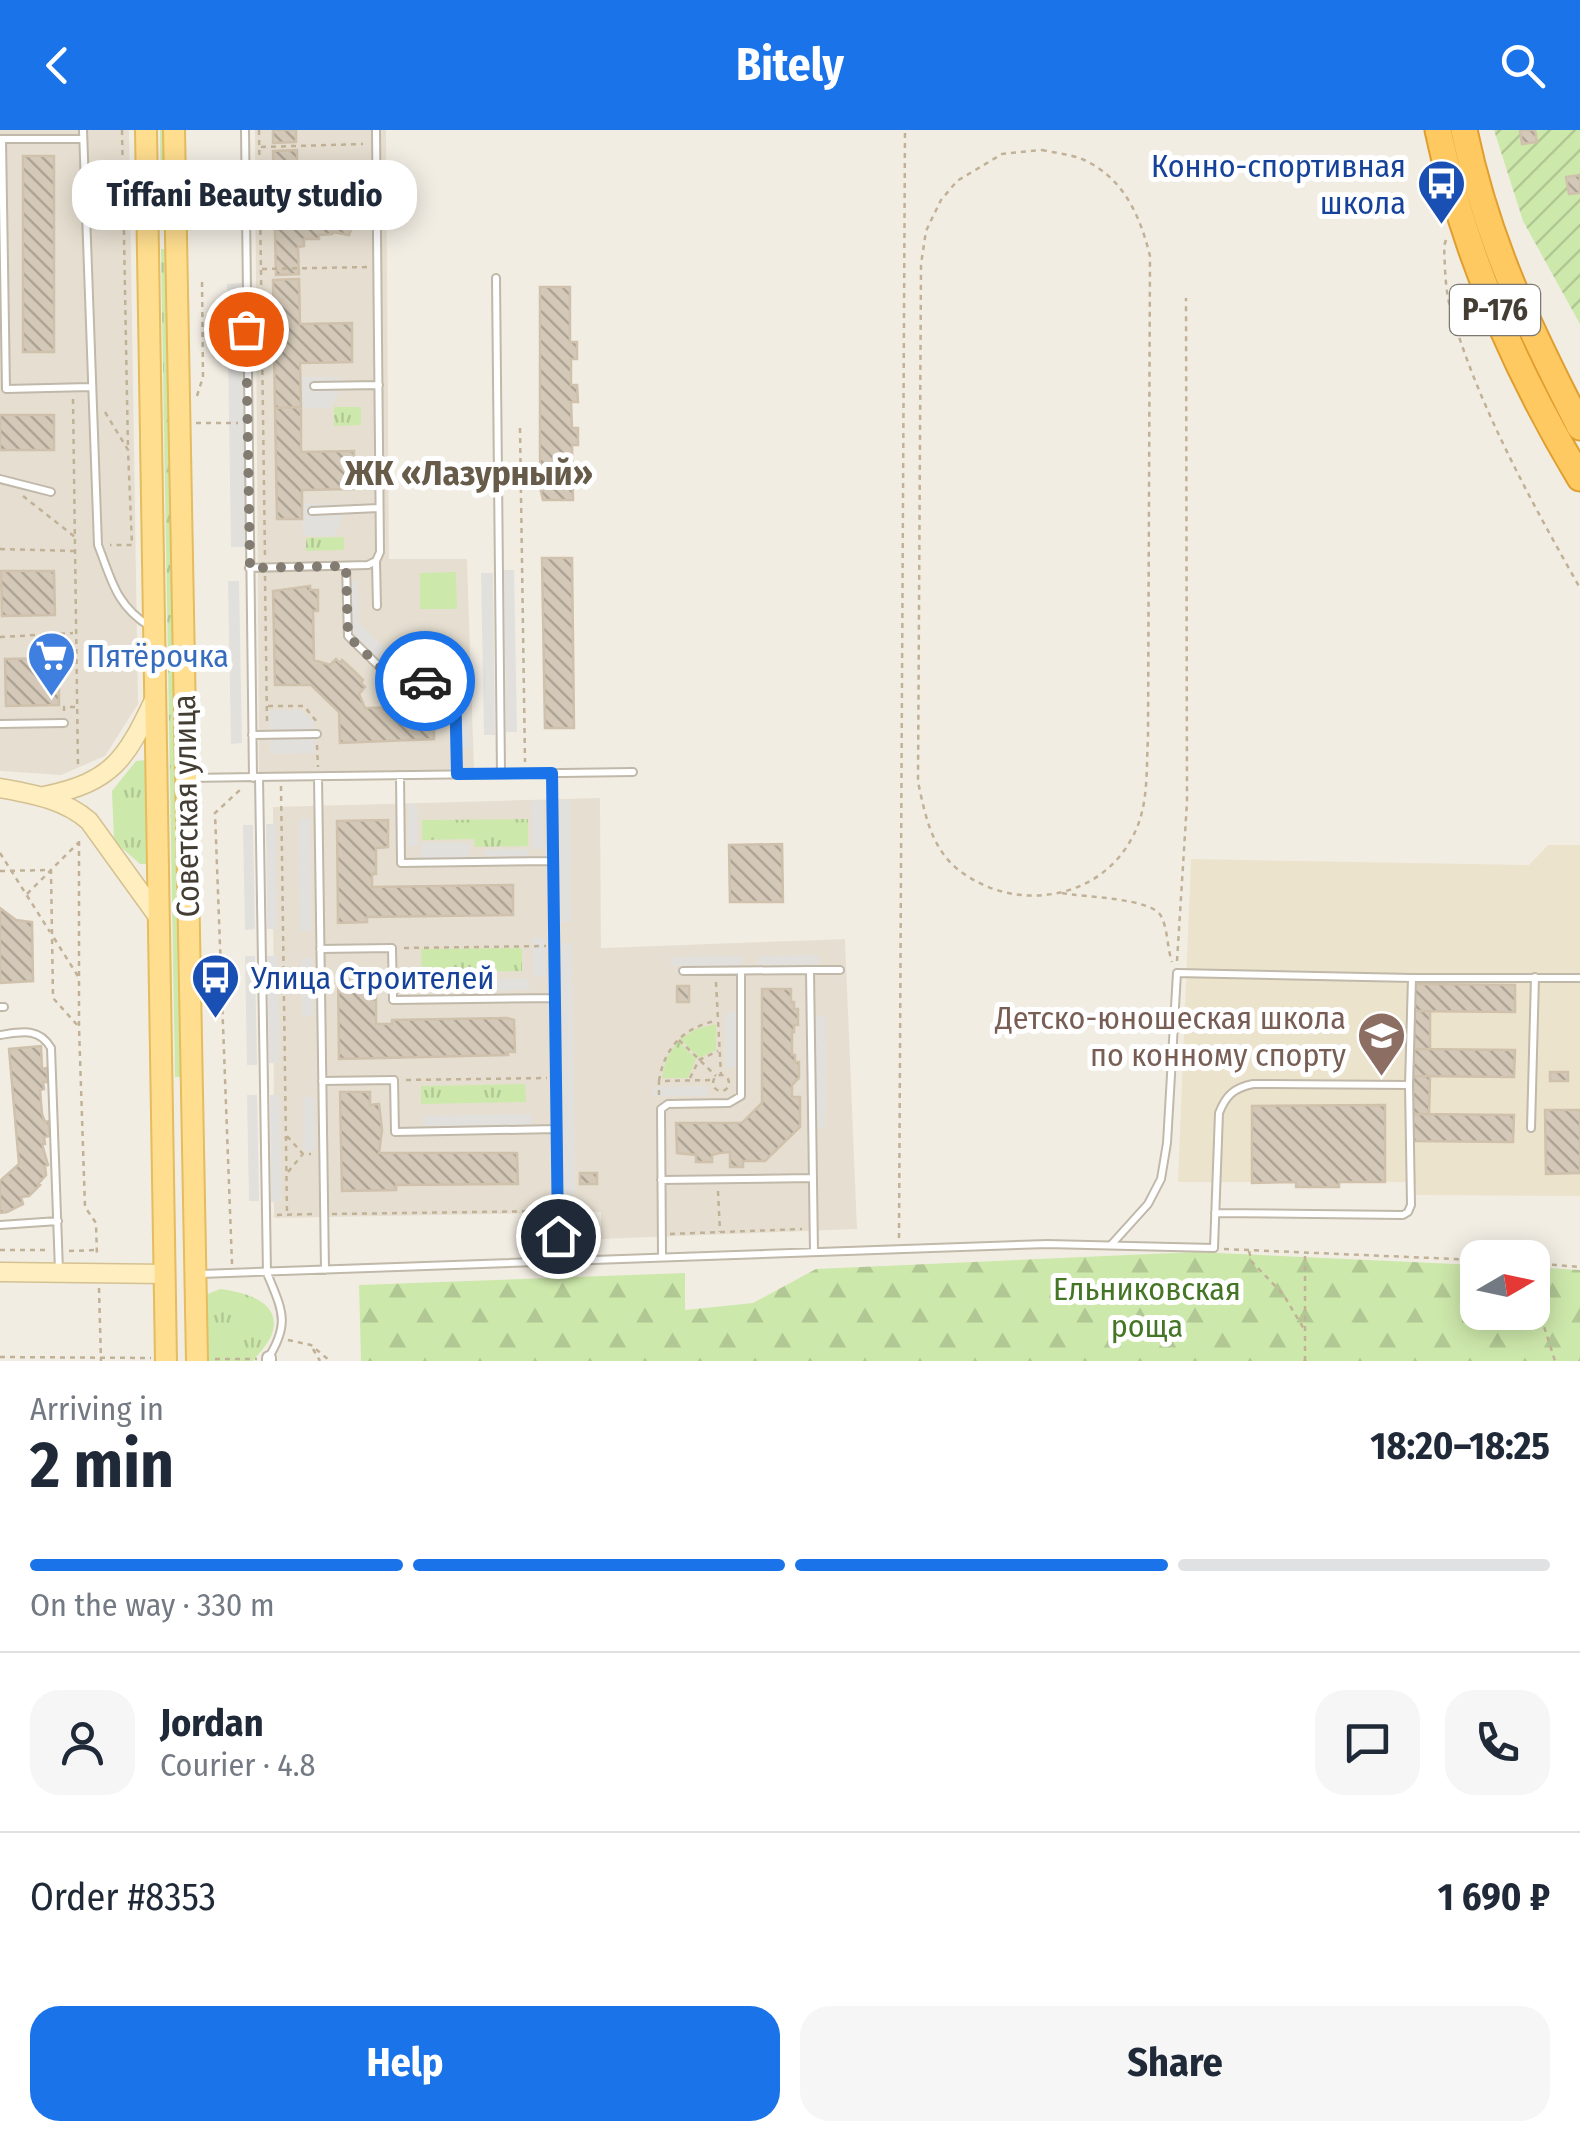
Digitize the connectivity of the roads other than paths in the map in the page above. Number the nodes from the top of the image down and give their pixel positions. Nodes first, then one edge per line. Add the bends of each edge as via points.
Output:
1 (146, 130) edge
2 (174, 130) edge
3 (245, 130) edge
4 (376, 130) edge
5 (1438, 130) edge
6 (1464, 130) edge
7 (83, 134) edge
8 (1, 139) edge
9 (148, 238) junction
10 (176, 238) junction
11 (496, 278) dead end
12 (379, 385) junction
13 (314, 386) dead end
14 (90, 387) junction
15 (3, 389) edge
16 (1580, 427) edge
17 (1580, 478) edge
18 (1, 479) edge
19 (51, 492) dead end
20 (379, 508) junction
21 (312, 511) dead end
22 (376, 561) junction
23 (346, 566) junction
24 (250, 568) junction
25 (377, 606) dead end
26 (154, 630) junction
27 (156, 697) junction
28 (64, 723) road end
29 (0, 724) edge
30 (317, 734) road end
31 (252, 736) junction
32 (633, 772) dead end
33 (552, 773) junction
34 (457, 774) junction
35 (501, 774) junction
36 (318, 776) junction
37 (400, 776) junction
38 (186, 778) junction
39 (256, 778) junction
40 (0, 788) edge
41 (44, 796) junction
42 (553, 861) junction
43 (159, 918) junction
44 (320, 949) junction
45 (741, 970) junction
46 (810, 970) junction
47 (840, 970) dead end
48 (682, 971) dead end
49 (1535, 977) junction
50 (1412, 978) junction
51 (1580, 978) edge
52 (555, 998) junction
53 (0, 1035) edge
54 (322, 1081) junction
55 (1409, 1086) junction
56 (191, 1096) junction
57 (161, 1097) junction
58 (1531, 1128) dead end
59 (557, 1129) junction
60 (813, 1178) junction
61 (661, 1180) junction
62 (1215, 1213) junction
63 (58, 1221) junction
64 (0, 1226) edge
65 (1111, 1245) junction
66 (814, 1252) junction
67 (662, 1256) junction
68 (559, 1262) junction
69 (325, 1270) junction
70 (0, 1272) edge
71 (59, 1273) junction
72 (267, 1273) junction
73 (165, 1274) junction
74 (194, 1274) junction
75 (159, 1359) edge
76 (202, 1360) edge
77 (268, 1360) edge

1 - 9 main road, Советская улица
2 - 10 main road, Советская улица
3 - 24 lane
4 - 12 lane
5 - 17 highway, Р-176 via 1478,272
6 - 16 highway, Р-176 via 1502,265
7 - 8 lane
7 - 14 lane
8 - 15 lane
9 - 10 main road
9 - 26 main road, Советская улица
10 - 38 main road, Советская улица
11 - 35 lane
12 - 13 lane
12 - 20 lane
14 - 15 lane
14 - 26 lane via 98,545 119,600
18 - 19 lane
20 - 21 lane
20 - 22 lane
22 - 23 lane
22 - 25 lane
23 - 24 lane
23 - 34 lane via 348,636 394,681 455,680
24 - 31 lane
26 - 27 main road, Советская улица
27 - 41 street via 116,764 78,789
27 - 43 main road, Советская улица
28 - 29 lane
30 - 31 lane
31 - 39 lane
32 - 33 lane
33 - 35 lane
33 - 42 lane
34 - 35 lane
34 - 37 lane
36 - 37 lane
36 - 39 lane
36 - 44 lane
37 - 42 lane via 401,864
38 - 39 lane
38 - 56 main road, Советская улица
39 - 72 lane
40 - 41 street
41 - 43 street via 90,821
42 - 52 lane
43 - 57 main road, Советская улица
44 - 52 lane via 392,948 393,1000
44 - 54 lane
45 - 46 lane
45 - 48 lane
45 - 61 lane via 739,1100 662,1107
46 - 47 lane
46 - 60 lane
49 - 50 lane
49 - 51 lane
49 - 58 lane
50 - 55 lane
50 - 65 lane via 1177,972 1161,1180
52 - 59 lane
53 - 63 lane via 30,1031 51,1048
54 - 59 lane via 394,1080 395,1132
54 - 69 lane
55 - 62 lane via 1238,1087 1218,1113
55 - 62 lane via 1408,1212
56 - 57 main road
56 - 74 main road, Советская улица
57 - 73 main road, Советская улица
59 - 68 lane
60 - 61 lane
60 - 66 lane
61 - 67 lane
62 - 65 lane via 1214,1248
63 - 64 lane
63 - 71 lane
65 - 66 lane
66 - 67 lane
67 - 68 lane
68 - 69 lane
69 - 72 lane
70 - 71 street
71 - 73 street
72 - 74 lane
72 - 77 lane via 280,1306 281,1338
73 - 74 main road
73 - 75 main road, Советская улица
74 - 76 main road, Советская улица

